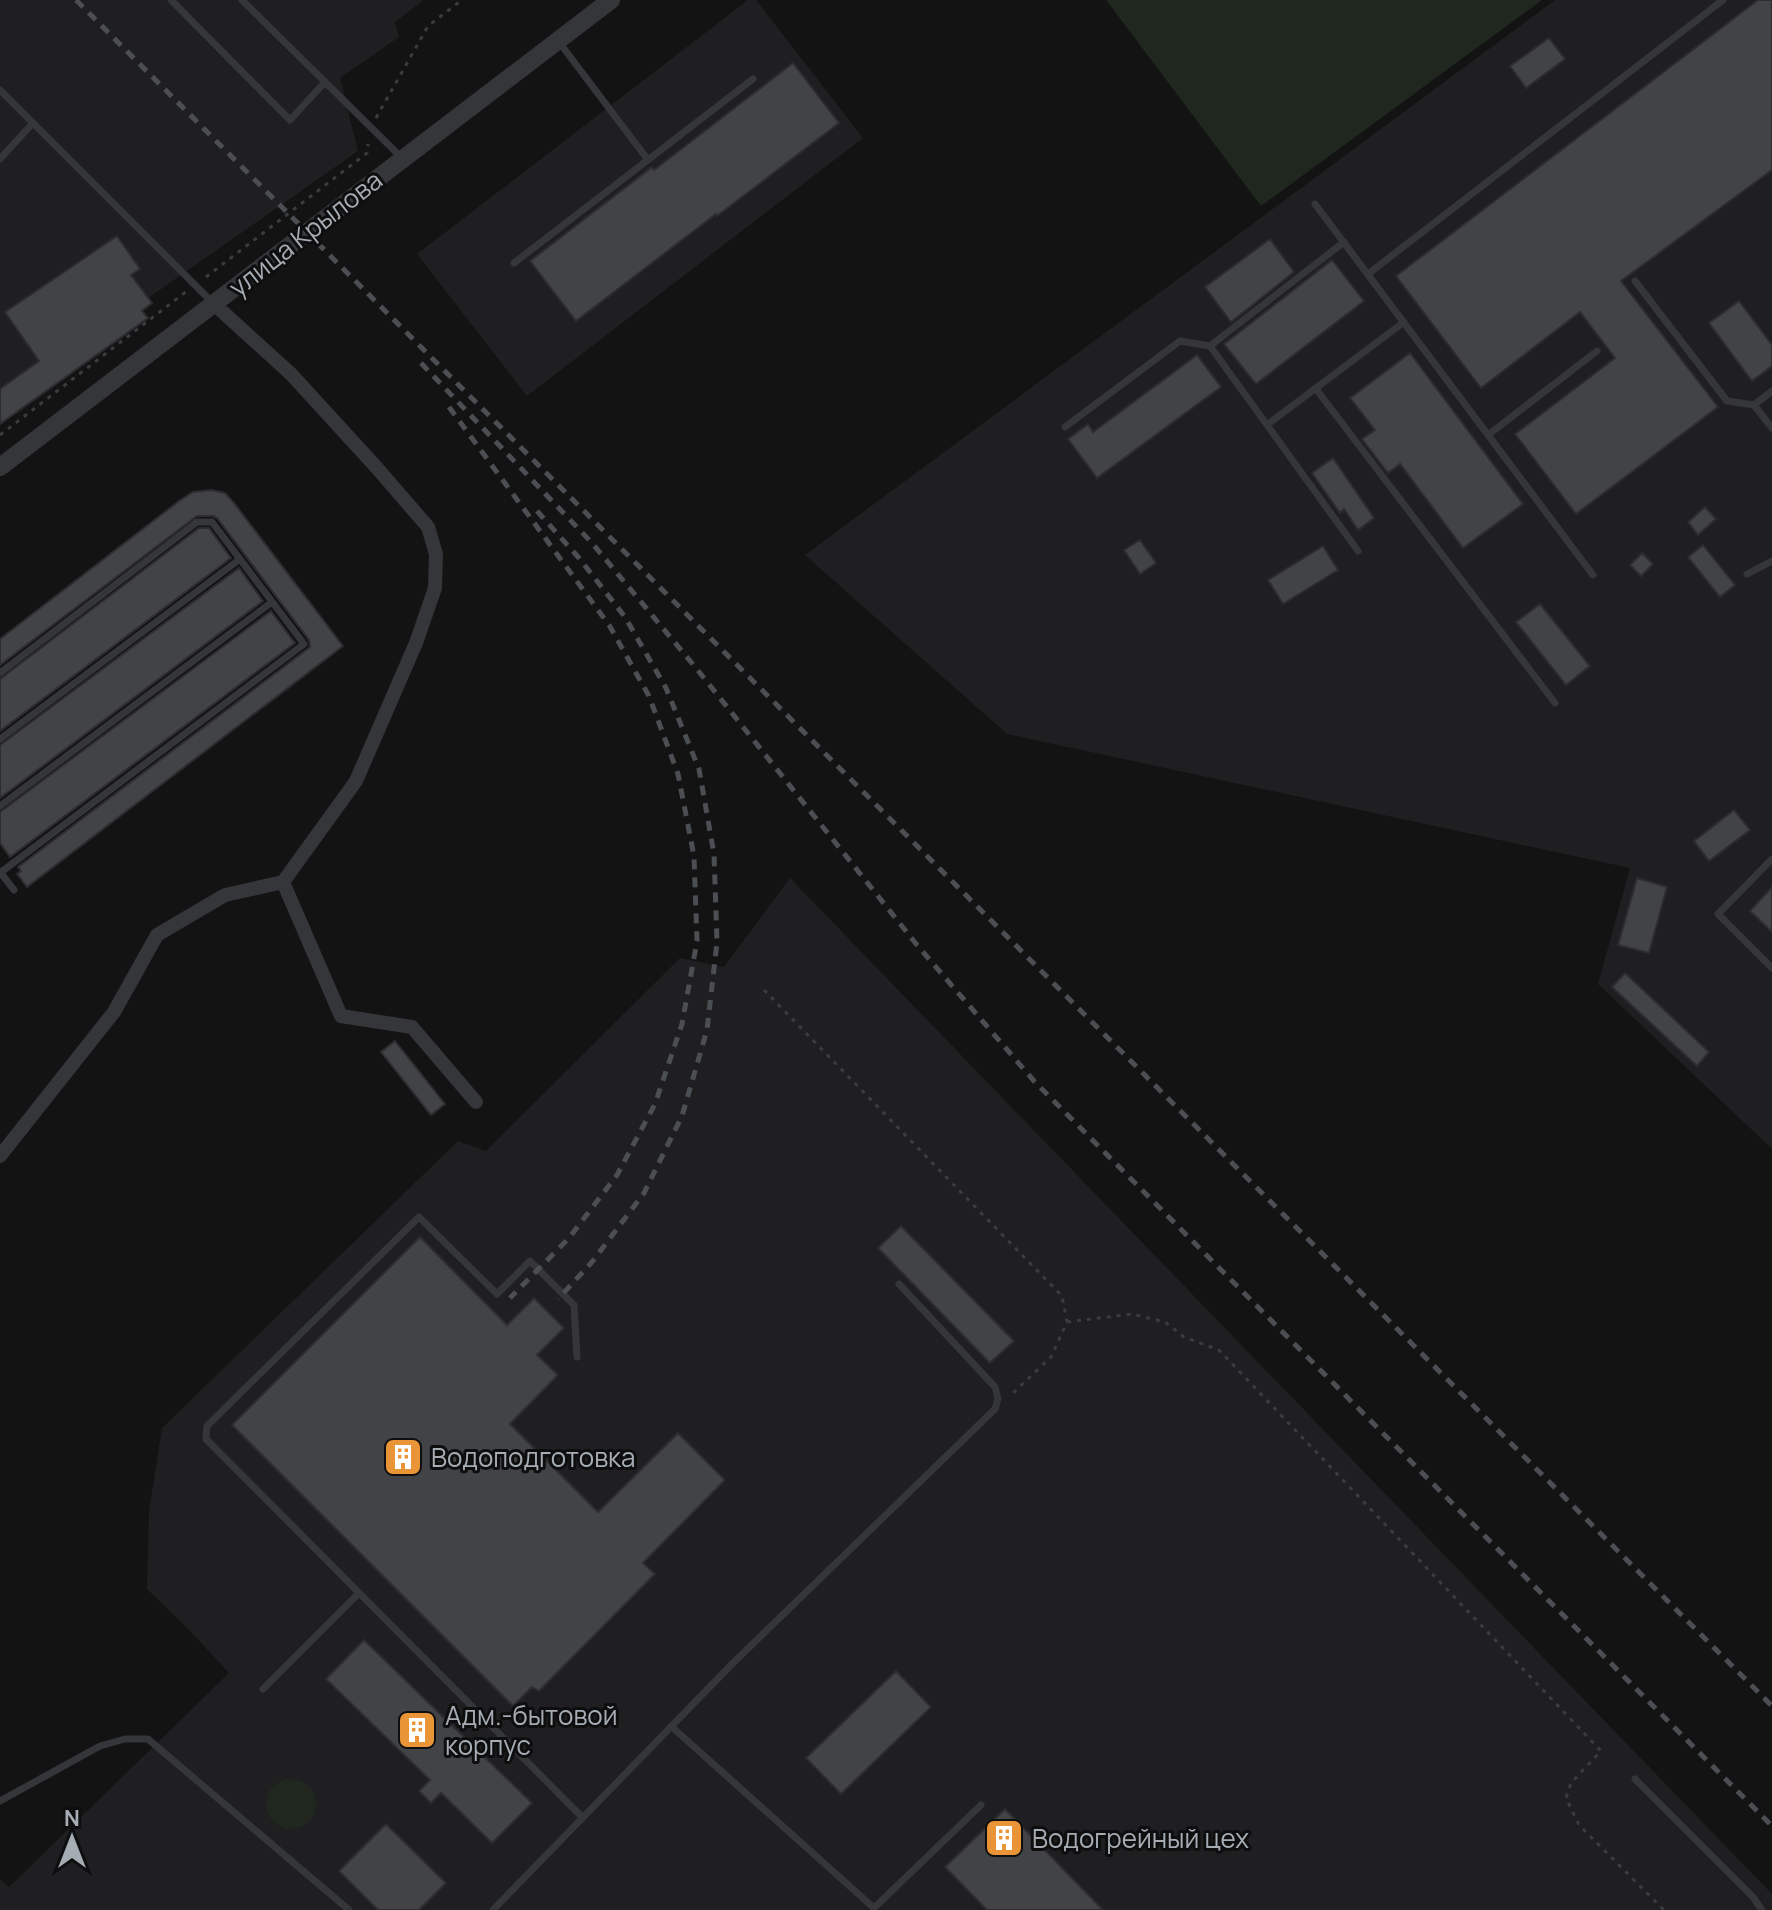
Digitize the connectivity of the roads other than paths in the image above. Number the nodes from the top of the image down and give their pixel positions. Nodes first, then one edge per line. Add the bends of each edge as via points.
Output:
1 (171, 0) edge
2 (242, 0) edge
3 (611, 0) edge
4 (1723, 0) edge
5 (558, 40) junction
6 (753, 79) dead end
7 (325, 82) junction
8 (0, 90) edge
9 (33, 123) junction
10 (402, 158) junction
11 (0, 159) edge
12 (648, 160) junction
13 (1315, 204) dead end
14 (1344, 242) junction
15 (514, 263) dead end
16 (1368, 274) junction
17 (1635, 281) dead end
18 (214, 304) junction
19 (1404, 322) junction
20 (1210, 346) junction
21 (1597, 351) dead end
22 (1316, 389) junction
23 (1772, 391) edge
24 (1754, 405) junction
25 (1267, 425) junction
26 (1065, 427) dead end
27 (1772, 428) edge
28 (1488, 435) junction
29 (0, 467) edge
30 (1358, 551) dead end
31 (240, 559) junction
32 (1772, 561) edge
33 (1747, 574) dead end
34 (1593, 575) dead end
35 (272, 602) junction
36 (0, 673) edge
37 (1555, 703) dead end
38 (0, 739) edge
39 (0, 806) edge
40 (1772, 859) edge
41 (0, 873) edge
42 (283, 882) junction
43 (14, 890) dead end
44 (1772, 968) edge
45 (476, 1102) dead end
46 (0, 1156) edge
47 (899, 1284) dead end
48 (577, 1357) dead end
49 (359, 1593) junction
50 (263, 1689) dead end
51 (672, 1727) junction
52 (1635, 1779) dead end
53 (0, 1801) edge
54 (981, 1805) dead end
55 (583, 1818) junction
56 (349, 1910) edge
57 (493, 1910) edge
58 (1762, 1910) edge

1 - 7 lane via 290,120
2 - 7 lane
3 - 5 street, улица Крылова
4 - 16 lane
5 - 10 street, улица Крылова
5 - 12 lane
6 - 12 lane
7 - 10 lane
8 - 9 lane
9 - 11 lane
9 - 18 lane
10 - 18 street, улица Крылова
12 - 15 lane
13 - 14 lane
14 - 16 lane
14 - 20 lane
16 - 19 lane
17 - 24 lane via 1727,401
18 - 29 street, улица Крылова
18 - 42 street via 291,374 377,468 428,527 436,554 435,588 416,643 356,781
19 - 22 lane
19 - 28 lane
20 - 25 lane
20 - 26 lane via 1180,341
21 - 28 lane
22 - 25 lane
22 - 37 lane
23 - 24 lane
24 - 27 lane
25 - 30 lane
28 - 34 lane
31 - 35 lane
31 - 36 lane via 212,522 197,522
31 - 38 lane
32 - 33 lane
35 - 39 lane
35 - 41 lane via 304,644
40 - 44 lane via 1718,914
41 - 43 lane
42 - 45 street via 341,1016 412,1027
42 - 46 street via 225,895 157,935 114,1012
47 - 51 lane via 995,1387 995,1409
48 - 49 lane via 574,1305 530,1261 497,1294 419,1217 207,1426 206,1439
49 - 50 lane
49 - 55 lane
51 - 54 lane via 874,1908
51 - 55 lane
52 - 58 lane
53 - 56 lane via 100,1746 148,1739
55 - 57 lane

